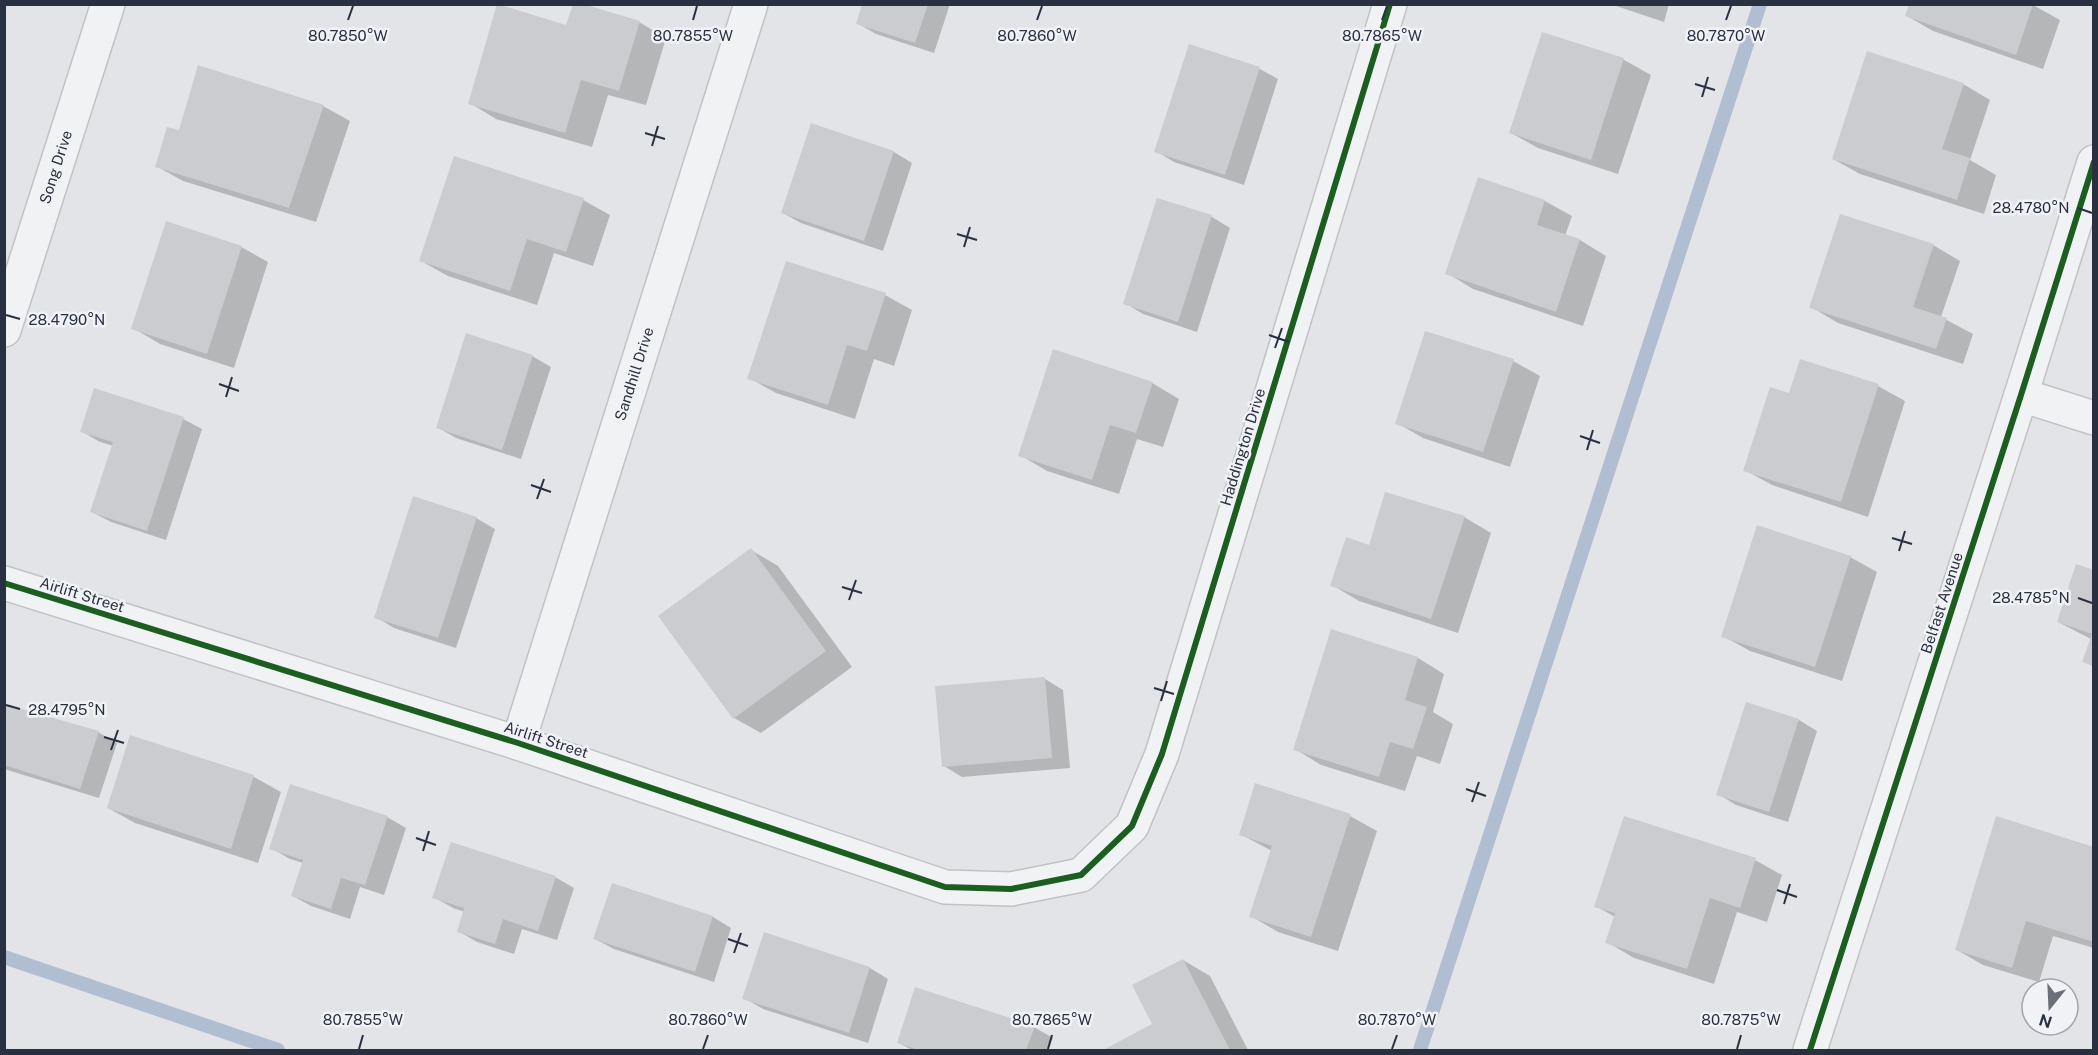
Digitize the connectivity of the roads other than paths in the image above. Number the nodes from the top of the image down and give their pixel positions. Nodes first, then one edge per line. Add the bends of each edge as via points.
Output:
1 (108, 4) edge
2 (751, 4) edge
3 (1390, 4) edge
4 (2094, 162) edge
5 (4, 330) edge
6 (2021, 395) junction
7 (2094, 418) edge
8 (4, 583) edge
9 (518, 743) junction
10 (1082, 875) joint
11 (1810, 1050) edge

1 - 5 street, Song Drive
2 - 9 street, Sandhill Drive
3 - 10 street, Haddington Drive via 1162,754 1132,826
4 - 6 street, Belfast Avenue
6 - 7 street
6 - 11 street, Belfast Avenue
8 - 9 street, Airlift Street
9 - 10 street, Airlift Street via 945,887 1011,889

